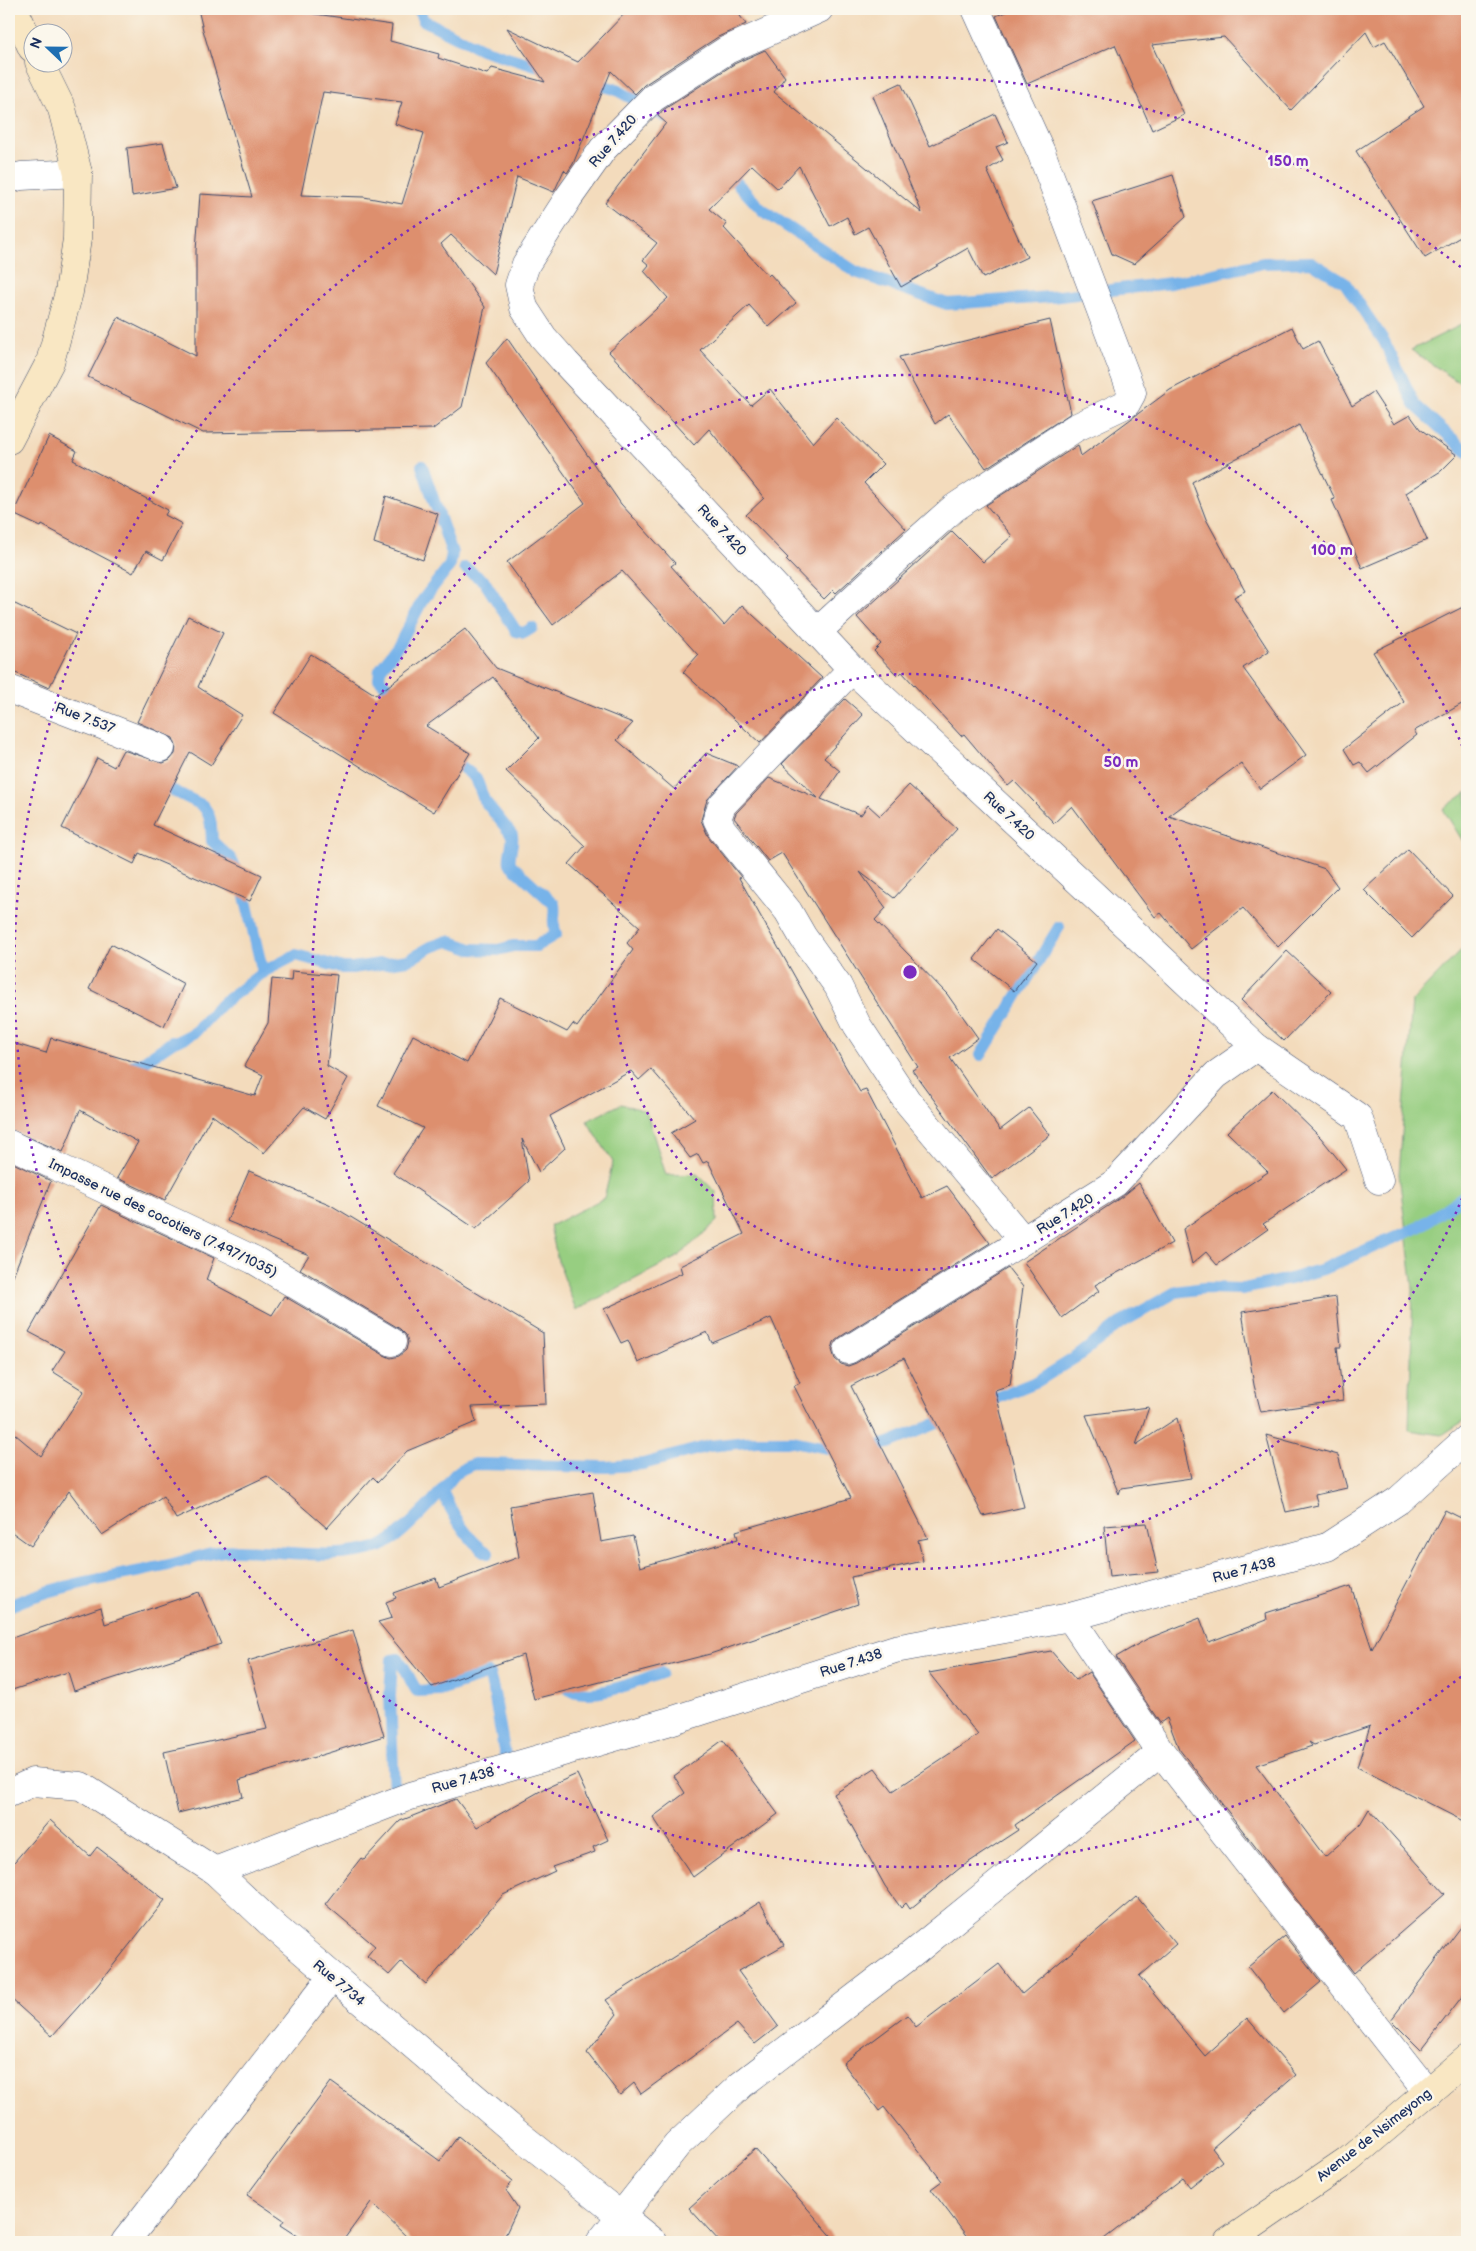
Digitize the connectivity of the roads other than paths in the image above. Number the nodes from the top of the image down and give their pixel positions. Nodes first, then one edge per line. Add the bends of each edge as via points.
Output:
1 (14, 9) edge
2 (820, 9) edge
3 (976, 9) edge
4 (22, 26) edge
5 (45, 72) edge
6 (78, 173) junction
7 (9, 179) edge
8 (9, 440) edge
9 (818, 632) junction
10 (852, 669) junction
11 (9, 689) edge
12 (161, 748) dead end
13 (1256, 1047) junction
14 (9, 1144) edge
15 (1379, 1180) dead end
16 (1024, 1240) junction
17 (392, 1342) dead end
18 (848, 1350) dead end
19 (1467, 1439) edge
20 (1070, 1617) junction
21 (1161, 1752) junction
22 (9, 1793) edge
23 (215, 1871) junction
24 (332, 1977) junction
25 (1467, 2059) edge
26 (1428, 2093) junction
27 (621, 2216) junction
28 (125, 2242) edge
29 (600, 2242) edge
30 (653, 2242) edge
31 (1228, 2242) edge

1 - 4 street
2 - 9 street, Rue 7.420 via 727,50 644,107 603,149 569,196 526,264 519,285 524,308 543,337
3 - 9 street via 1041,152 1132,392 1126,404 1075,428 954,508
5 - 6 street via 62,109
6 - 7 street
6 - 8 street via 77,239 69,292 50,362
9 - 10 street, Rue 7.420
10 - 13 street, Rue 7.420
10 - 16 street via 722,805 717,819 788,911 838,986 857,1025 906,1101
11 - 12 street, Rue 7.537
13 - 15 street, Rue 7.420 via 1358,1117
13 - 16 street, Rue 7.420 via 1216,1075 1115,1183
14 - 17 street, Impasse rue des cocotiers (7.497/1035) via 254,1260
16 - 18 street, Rue 7.420
19 - 20 street, Rue 7.438 via 1399,1500 1327,1547
20 - 21 street
20 - 23 street, Rue 7.438 via 895,1649 667,1722 410,1796
21 - 26 street
21 - 27 street via 912,1954 741,2085 678,2146
22 - 23 street, Rue 7.734 via 33,1782 81,1786
23 - 24 street, Rue 7.734
24 - 27 street, Rue 7.734 via 513,2130
24 - 28 street
25 - 26 street, Avenue de Nsimeyong
26 - 31 street, Avenue de Nsimeyong via 1348,2160
27 - 29 street
27 - 30 street, Rue 7.734

